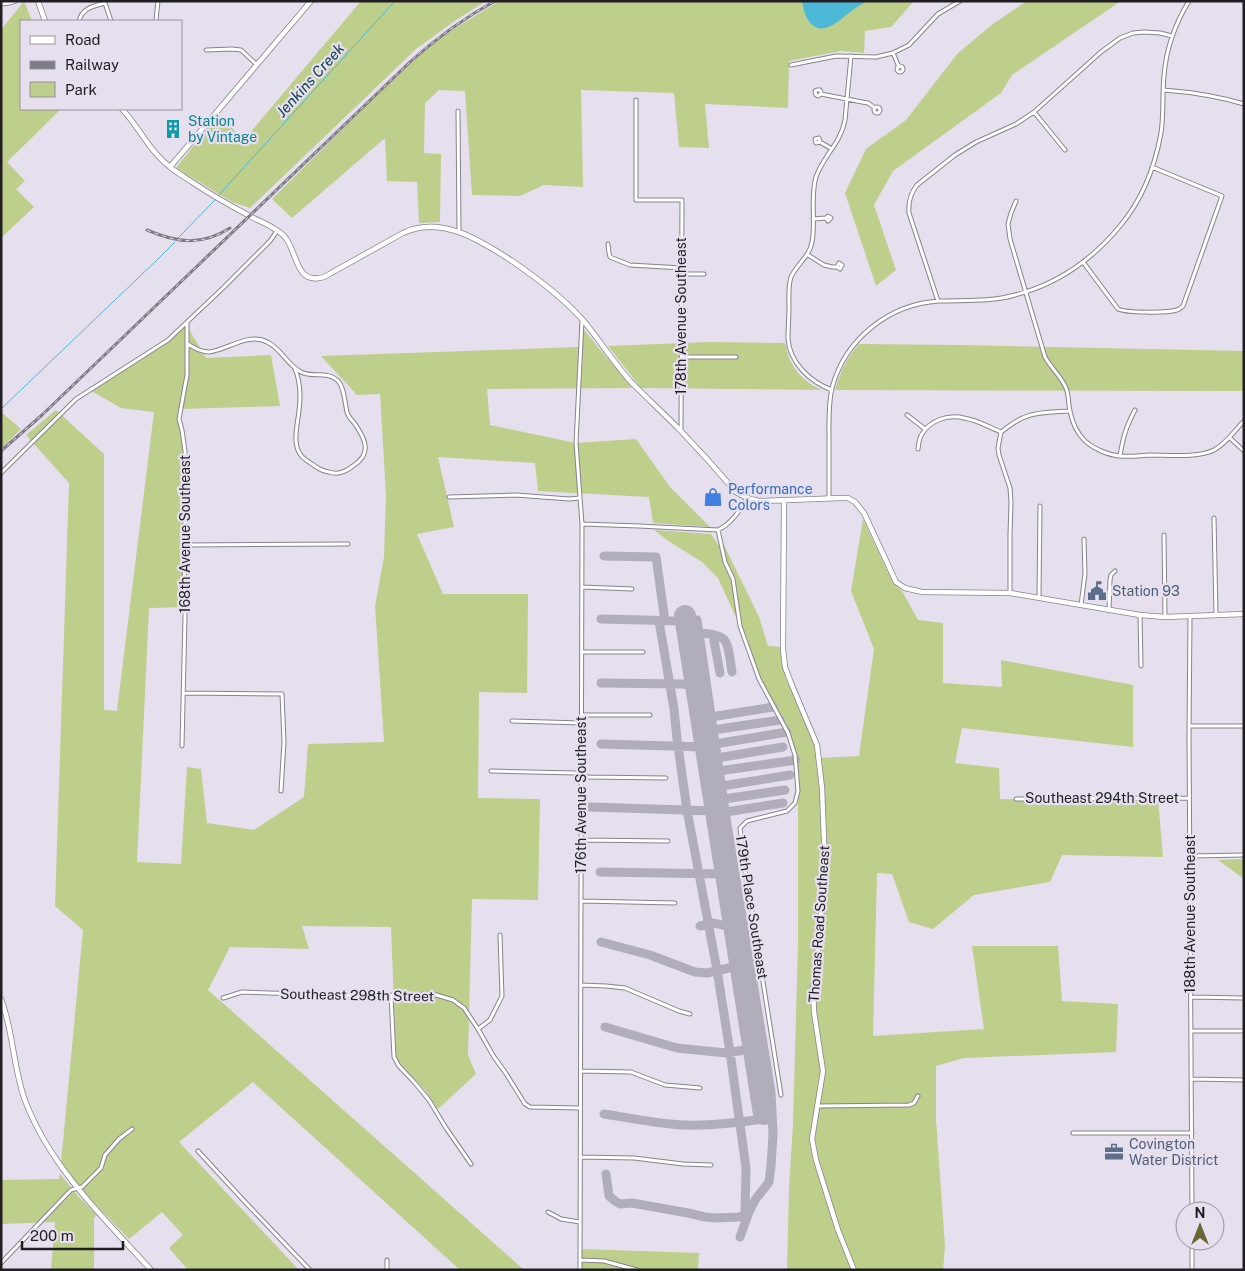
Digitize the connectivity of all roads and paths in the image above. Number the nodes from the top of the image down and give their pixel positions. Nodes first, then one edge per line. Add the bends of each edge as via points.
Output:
1 (16, 1) edge
2 (38, 1) edge
3 (158, 1) edge
4 (310, 1) edge
5 (960, 1) edge
6 (1189, 1) edge
7 (105, 2) edge
8 (951, 3) edge
9 (1, 4) edge
10 (45, 20) edge
11 (79, 20) edge
12 (111, 20) edge
13 (156, 20) edge
14 (1172, 36) junction
15 (206, 50) dead end
16 (893, 53) junction
17 (850, 56) junction
18 (257, 65) junction
19 (791, 65) dead end
20 (899, 67) dead end
21 (1163, 90) junction
22 (821, 94) dead end
23 (846, 99) junction
24 (636, 100) dead end
25 (1244, 104) edge
26 (875, 108) dead end
27 (123, 110) edge
28 (458, 112) dead end
29 (1034, 112) junction
30 (820, 142) dead end
31 (832, 148) junction
32 (1065, 150) dead end
33 (170, 167) junction
34 (1152, 168) junction
35 (1016, 201) dead end
36 (813, 218) junction
37 (826, 218) dead end
38 (277, 231) junction
39 (459, 232) junction
40 (608, 244) dead end
41 (808, 254) junction
42 (1083, 262) junction
43 (837, 267) dead end
44 (682, 268) junction
45 (682, 274) junction
46 (704, 274) dead end
47 (1027, 292) junction
48 (938, 301) junction
49 (582, 320) junction
50 (187, 323) junction
51 (187, 344) junction
52 (682, 356) junction
53 (736, 357) dead end
54 (294, 369) junction
55 (832, 390) junction
56 (1136, 410) dead end
57 (1070, 411) junction
58 (907, 415) dead end
59 (1244, 421) edge
60 (925, 429) junction
61 (680, 431) junction
62 (1001, 432) junction
63 (1230, 438) junction
64 (918, 449) dead end
65 (1244, 451) edge
66 (1120, 456) junction
67 (1, 473) edge
68 (449, 497) dead end
69 (580, 498) junction
70 (747, 498) junction
71 (829, 498) junction
72 (784, 501) junction
73 (1040, 506) dead end
74 (1214, 518) dead end
75 (582, 524) junction
76 (718, 530) junction
77 (1164, 535) dead end
78 (1084, 540) dead end
79 (348, 544) dead end
80 (184, 545) junction
81 (1115, 571) dead end
82 (582, 587) junction
83 (632, 589) dead end
84 (1010, 593) junction
85 (1039, 598) junction
86 (1081, 606) junction
87 (1109, 611) junction
88 (1244, 614) edge
89 (1140, 615) junction
90 (1216, 616) junction
91 (1165, 617) junction
92 (1190, 617) junction
93 (582, 652) junction
94 (643, 652) dead end
95 (1141, 666) dead end
96 (183, 693) junction
97 (582, 715) junction
98 (650, 715) dead end
99 (512, 721) dead end
100 (582, 723) junction
101 (1189, 726) junction
102 (1244, 726) edge
103 (182, 746) dead end
104 (491, 771) dead end
105 (582, 775) junction
106 (666, 778) dead end
107 (281, 791) dead end
108 (1016, 798) dead end
109 (1189, 798) junction
110 (581, 840) junction
111 (668, 842) dead end
112 (1244, 855) edge
113 (1190, 856) junction
114 (581, 901) junction
115 (675, 903) dead end
116 (500, 935) dead end
117 (581, 985) junction
118 (391, 996) junction
119 (1191, 997) junction
120 (223, 998) dead end
121 (1244, 998) edge
122 (1, 999) edge
123 (690, 1014) dead end
124 (478, 1029) junction
125 (1191, 1031) junction
126 (1244, 1031) edge
127 (581, 1071) junction
128 (1192, 1079) junction
129 (1244, 1080) edge
130 (700, 1088) dead end
131 (781, 1095) dead end
132 (918, 1096) dead end
133 (817, 1106) junction
134 (580, 1108) junction
135 (132, 1129) dead end
136 (1073, 1133) dead end
137 (1192, 1133) junction
138 (198, 1151) dead end
139 (580, 1157) junction
140 (471, 1164) dead end
141 (711, 1165) dead end
142 (76, 1188) junction
143 (1192, 1201) edge
144 (548, 1212) dead end
145 (580, 1222) junction
146 (1192, 1251) edge
147 (387, 1260) dead end
148 (580, 1260) junction
149 (1, 1263) edge
150 (151, 1270) edge
151 (310, 1270) edge
152 (387, 1270) edge
153 (580, 1270) edge
154 (637, 1270) edge
155 (854, 1270) edge
156 (1192, 1270) edge

1 - 9 street
2 - 10 street
3 - 13 street
4 - 18 street
5 - 8 street
6 - 14 street
7 - 11 street via 88,8
7 - 12 street
8 - 16 street via 909,45
14 - 21 street
14 - 29 street via 1152,32 1125,36 1101,52
15 - 18 street via 241,50
16 - 17 street via 876,57
16 - 20 street
17 - 19 street
17 - 23 street
18 - 33 street
21 - 25 street via 1221,97
21 - 34 street via 1161,132
22 - 23 street
23 - 26 street via 868,103
23 - 31 street via 843,130
24 - 44 street, 178th Avenue Southeast via 636,200 682,200
27 - 33 street via 156,154
28 - 39 street
29 - 32 street
29 - 48 street via 955,155 913,190 909,213
30 - 31 street
31 - 36 street via 815,181
33 - 38 street
34 - 42 street via 1136,204 1100,248
34 - 42 street via 1222,196 1184,306 1169,312 1118,309
35 - 47 street via 1008,224
36 - 37 street
36 - 41 street
38 - 39 street via 288,241 305,275 320,279 408,230 428,227
38 - 50 street
39 - 49 street via 488,245 526,270
40 - 44 street via 610,257 630,265
41 - 43 street via 828,266
41 - 55 street via 790,280 788,338 798,364 812,380
42 - 47 street
44 - 45 street, 178th Avenue Southeast
45 - 46 street
45 - 52 street, 178th Avenue Southeast
47 - 48 street via 1002,298
47 - 57 street via 1045,357 1067,389
48 - 55 street via 905,308 868,330 850,349
49 - 61 street via 630,381
49 - 69 street, 176th Avenue Southeast via 576,443
50 - 51 street, 168th Avenue Southeast
50 - 67 street via 168,340 76,399
51 - 54 street via 208,352 252,339 265,340
51 - 80 street, 168th Avenue Southeast via 187,375 178,419 185,451
52 - 53 street
52 - 61 street, 178th Avenue Southeast
54 - 54 street via 311,376 329,376 339,382 347,414 366,443 366,450 358,462 345,471 335,474 322,471 299,452 296,431 300,402
55 - 71 street
56 - 66 street via 1123,436
57 - 62 street via 1025,416
57 - 66 street via 1076,430 1084,440 1106,453
58 - 60 street
59 - 63 street
60 - 62 street via 935,421 957,417
60 - 64 street
61 - 70 street via 736,492
62 - 84 street via 999,455 1011,502
63 - 65 street
63 - 66 street via 1216,450 1197,455
68 - 69 street via 516,495
69 - 75 street, 176th Avenue Southeast
70 - 72 street
70 - 76 street via 726,526
71 - 72 street
71 - 84 street via 848,498 858,505 896,582 904,588 922,592
72 - 133 street, Thomas Road Southeast via 784,658 818,751 822,788 825,866 813,988 822,1071
73 - 85 street
74 - 90 street
75 - 76 street
75 - 82 street, 176th Avenue Southeast
76 - 131 street, 179th Place Southeast via 725,562 733,579 740,626 759,679 788,734 795,755 798,791 795,803 787,811 747,822 740,828
77 - 91 street
78 - 86 street via 1085,574
79 - 80 street
80 - 96 street, 168th Avenue Southeast
81 - 87 street via 1110,580
82 - 83 street
82 - 93 street, 176th Avenue Southeast
84 - 85 street
85 - 86 street
86 - 87 street
87 - 89 street
88 - 90 street
89 - 91 street
89 - 95 street
90 - 92 street
91 - 92 street
92 - 101 street, 188th Avenue Southeast
93 - 94 street
93 - 97 street, 176th Avenue Southeast
96 - 103 street, 168th Avenue Southeast
96 - 107 street via 282,694
97 - 98 street
97 - 100 street, 176th Avenue Southeast
99 - 100 street
100 - 105 street, 176th Avenue Southeast
101 - 102 street
101 - 109 street, 188th Avenue Southeast
104 - 105 street
105 - 106 street
105 - 110 street, 176th Avenue Southeast
108 - 109 street, Southeast 294th Street
109 - 113 street, 188th Avenue Southeast
110 - 111 street
110 - 114 street, 176th Avenue Southeast
112 - 113 street
113 - 119 street, 188th Avenue Southeast
114 - 115 street
114 - 117 street, 176th Avenue Southeast
116 - 124 street via 502,996 490,1020
117 - 123 street via 624,988
117 - 127 street, 176th Avenue Southeast
118 - 120 street, Southeast 298th Street via 242,992
118 - 124 street, Southeast 298th Street via 433,994 453,1000 464,1008
118 - 140 street via 394,1057 429,1100
119 - 121 street
119 - 125 street, 188th Avenue Southeast
122 - 142 street via 26,1104 50,1151
124 - 134 street, Southeast 298th Street via 525,1104 530,1107
125 - 126 street
125 - 128 street, 188th Avenue Southeast
127 - 130 street via 631,1072 665,1085
127 - 134 street, 176th Avenue Southeast
128 - 129 street
128 - 137 street, 188th Avenue Southeast
132 - 133 street via 909,1106
133 - 155 street, Thomas Road Southeast via 812,1139 816,1160
134 - 139 street, 176th Avenue Southeast
135 - 142 street via 105,1155 102,1168 82,1187
136 - 137 street
137 - 143 street, 188th Avenue Southeast
138 - 151 street
139 - 141 street
139 - 145 street, 176th Avenue Southeast
142 - 149 street
142 - 150 street
144 - 145 street via 561,1219
145 - 148 street, 176th Avenue Southeast
146 - 156 street
147 - 152 street
148 - 153 street, 176th Avenue Southeast
148 - 154 street via 613,1262

